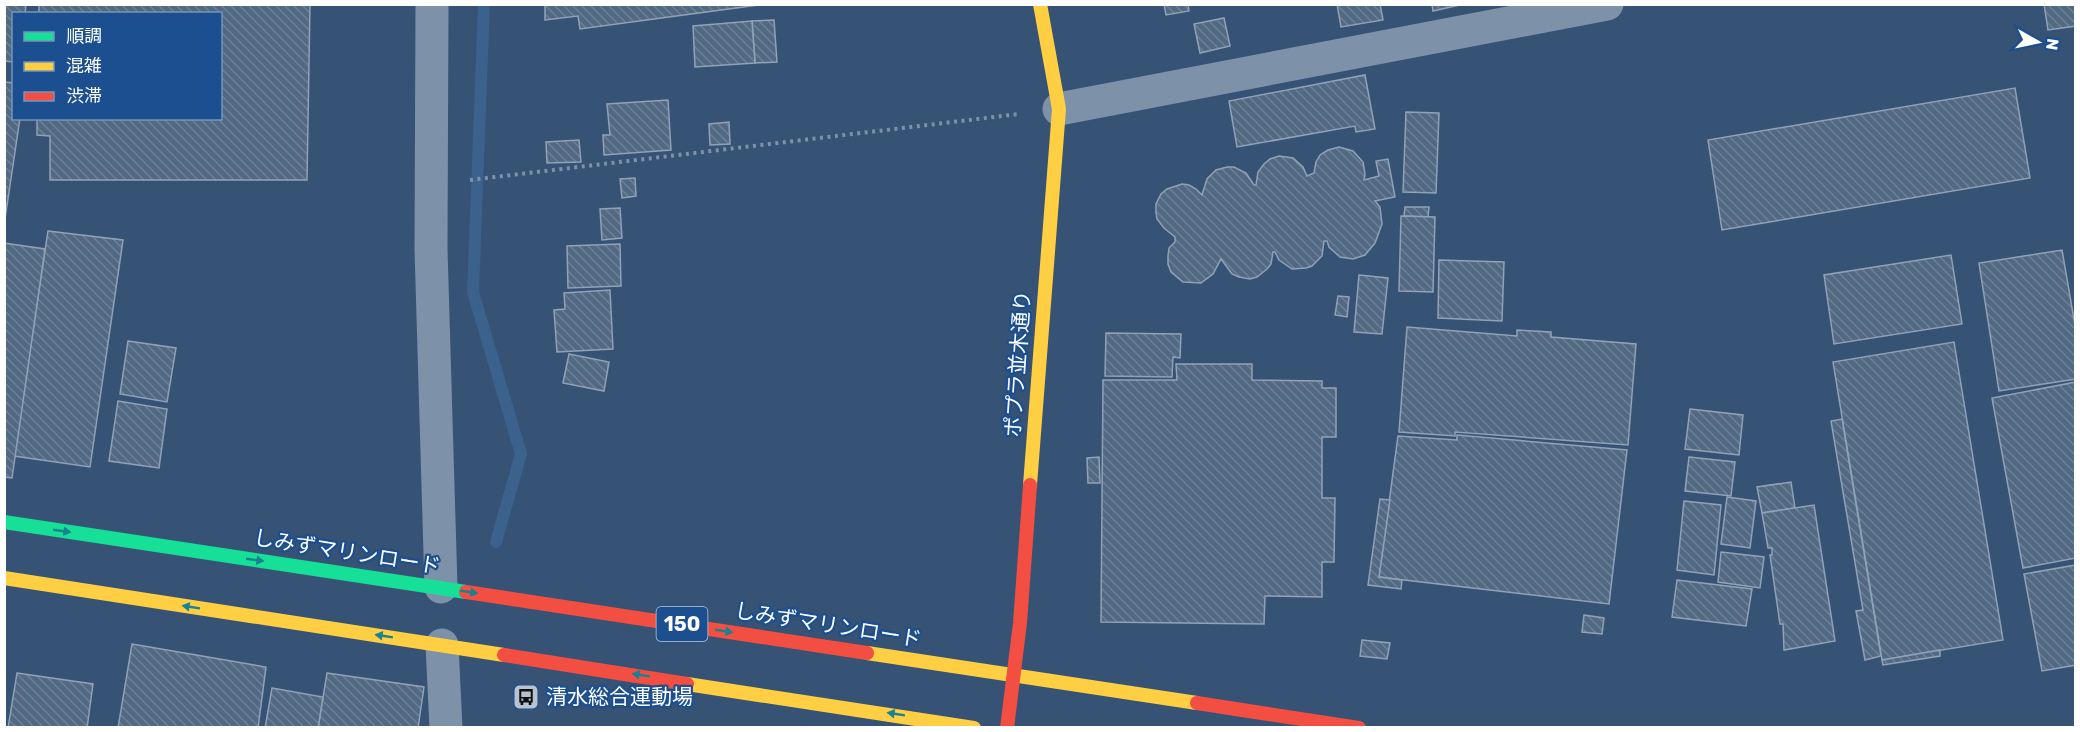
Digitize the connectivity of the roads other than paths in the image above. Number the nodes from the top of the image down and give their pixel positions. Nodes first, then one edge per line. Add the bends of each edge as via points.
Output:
1 (432, 4) edge
2 (1040, 4) edge
3 (1606, 4) edge
4 (1059, 109) junction
5 (4, 522) edge
6 (4, 578) edge
7 (441, 587) junction
8 (442, 645) junction
9 (1015, 676) junction
10 (446, 728) edge
11 (974, 728) edge
12 (1007, 728) edge
13 (1359, 728) edge

1 - 7 street via 431,261
2 - 4 main road, ポプラ並木通り
3 - 4 street
4 - 9 main road, ポプラ並木通り
5 -> 7 main road, しみずマリンロード / 150
8 -> 6 main road
7 -> 9 main road, しみずマリンロード / 150
8 - 10 street
11 -> 8 main road
9 - 12 main road, ポプラ並木通り
9 - 13 main road, しみずマリンロード / 150

